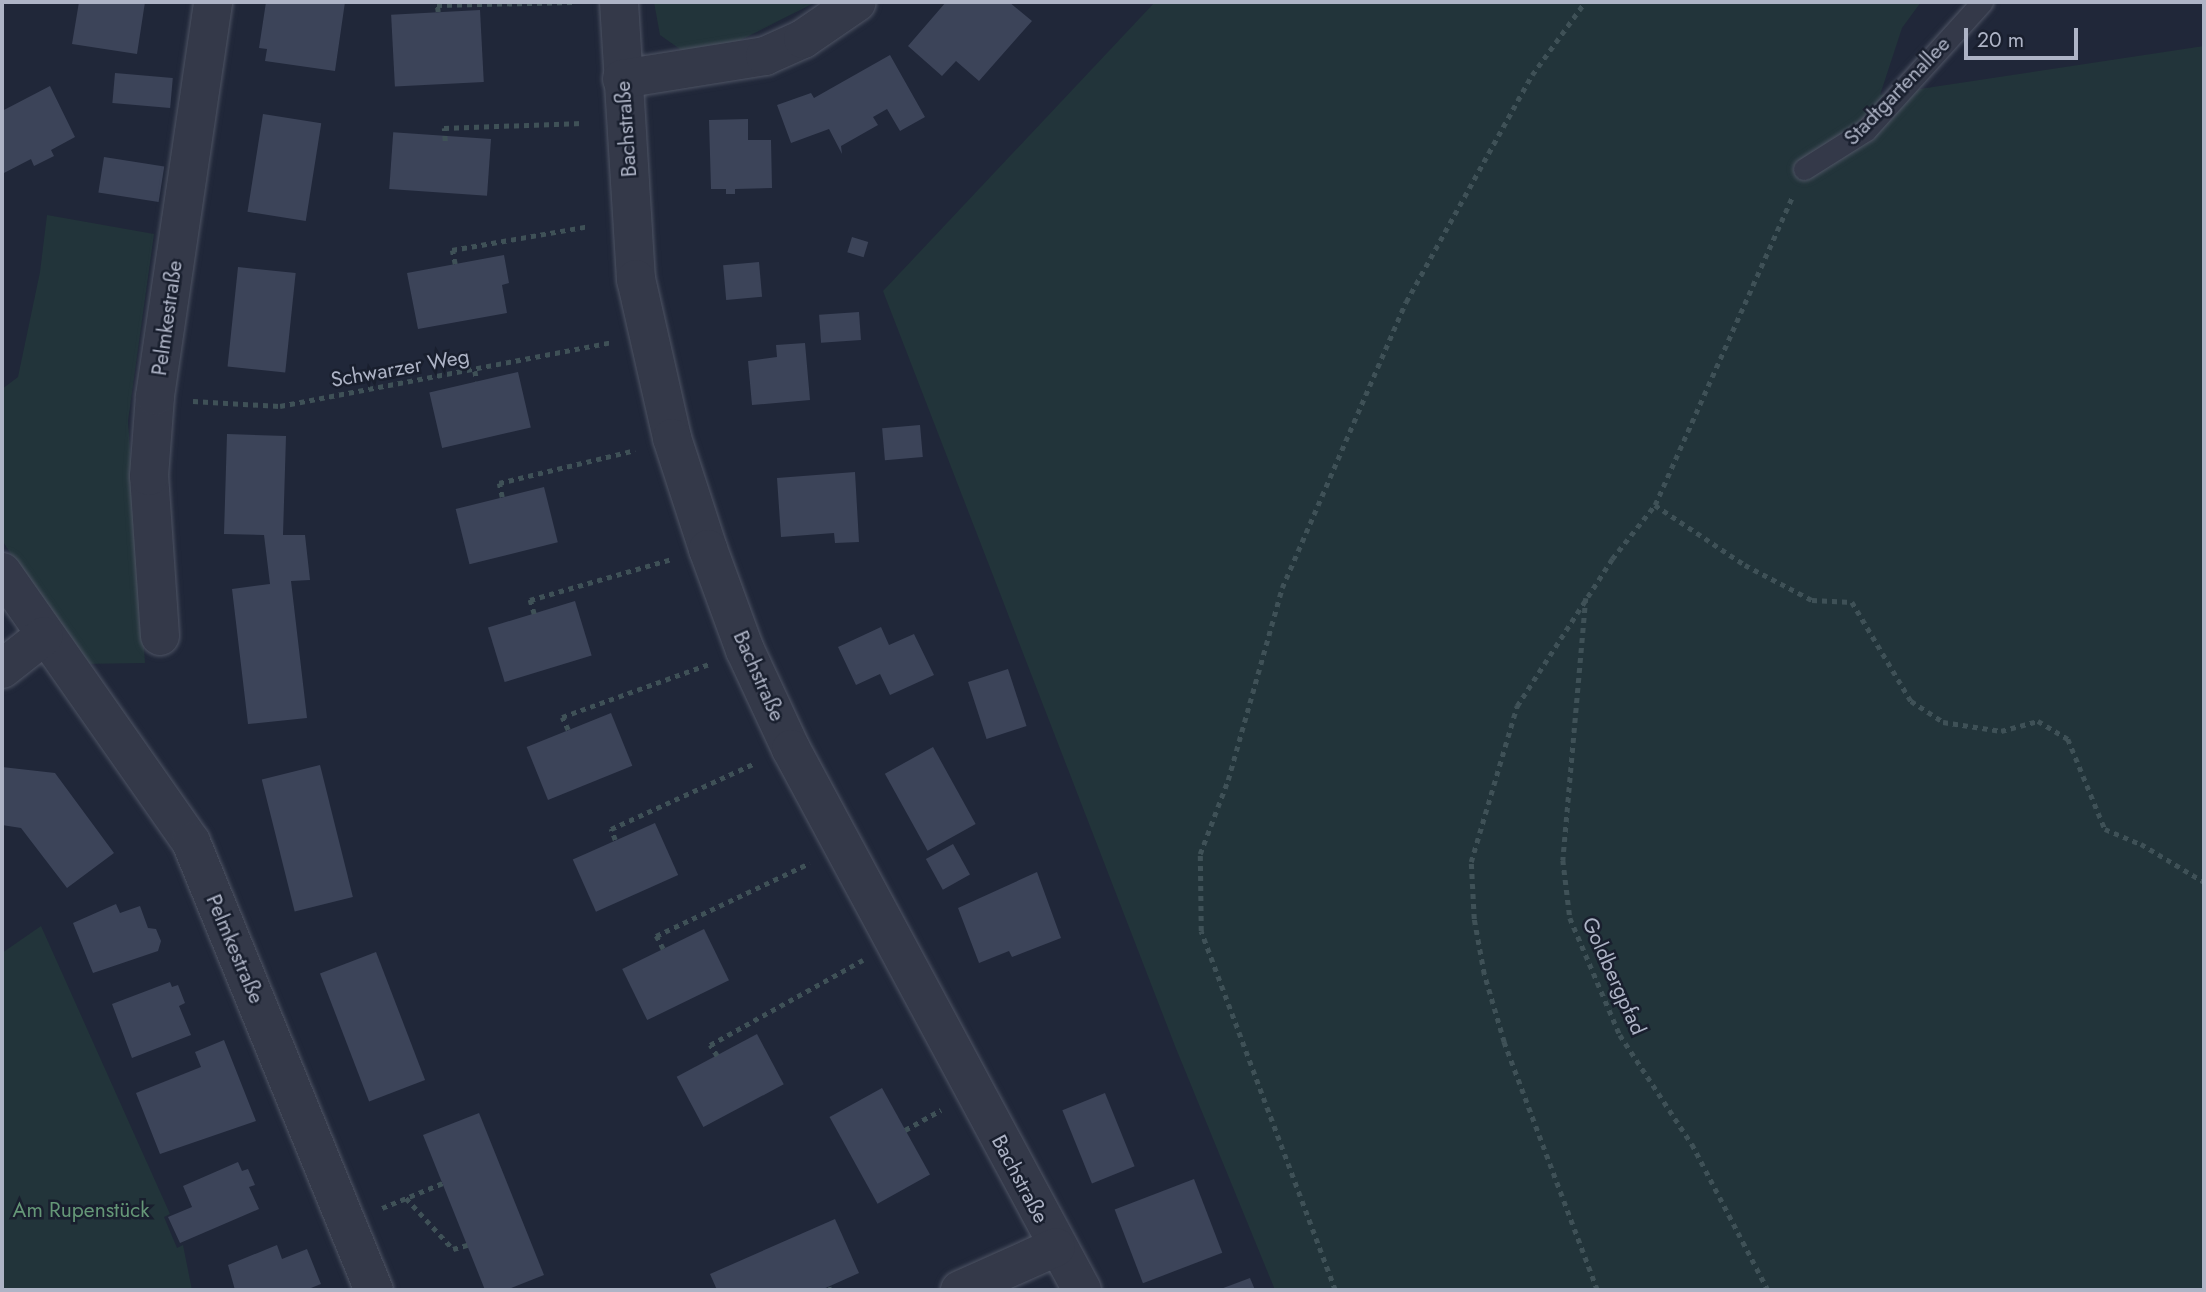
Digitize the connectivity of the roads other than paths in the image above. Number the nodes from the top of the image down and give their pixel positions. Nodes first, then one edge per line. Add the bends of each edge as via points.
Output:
1 (213, 2) edge
2 (619, 2) edge
3 (857, 2) edge
4 (1982, 2) edge
5 (622, 79) junction
6 (1804, 169) road end
7 (2, 572) edge
8 (44, 636) junction
9 (160, 636) dead end
10 (2, 668) edge
11 (1056, 1247) junction
12 (374, 1290) edge
13 (960, 1290) edge
14 (1082, 1290) edge

1 - 9 street, Pelmkestraße via 155,396 149,476
2 - 5 street, Bachstraße
3 - 5 street via 803,39 765,55
4 - 6 lane, Stadtgartenallee via 1866,130
5 - 11 street, Bachstraße via 636,279 647,334 676,451 745,650 841,845
7 - 8 street, Pelmkestraße
8 - 10 street
8 - 12 street, Pelmkestraße via 191,842
11 - 13 street
11 - 14 street, Bachstraße

